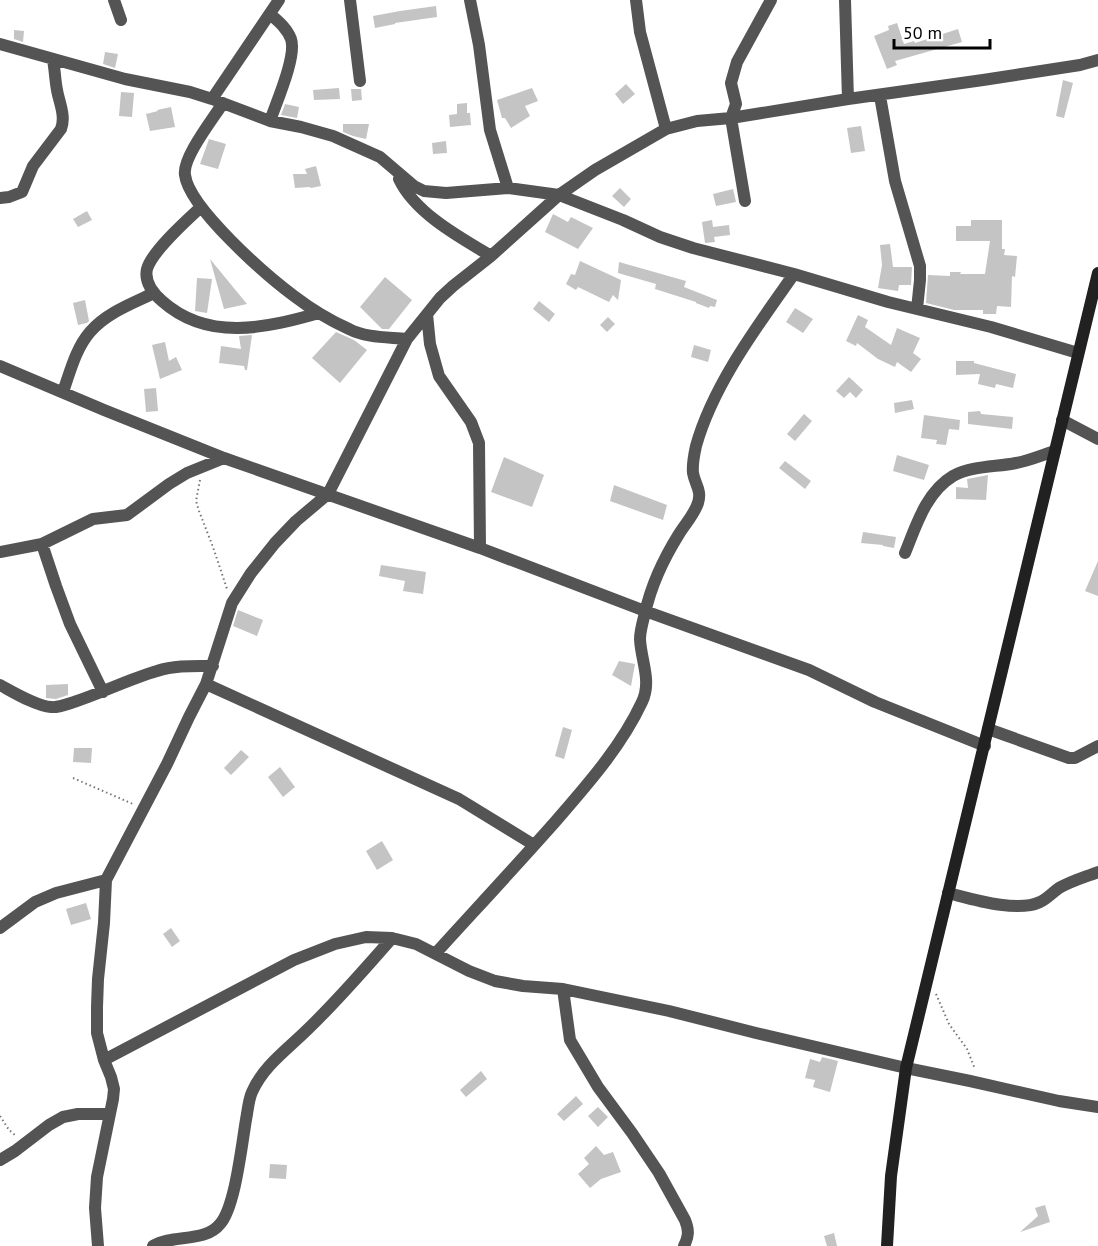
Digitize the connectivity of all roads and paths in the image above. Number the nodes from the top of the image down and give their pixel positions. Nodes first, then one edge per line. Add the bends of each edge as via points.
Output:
1 (114, 0) edge
2 (279, 0) edge
3 (350, 0) edge
4 (470, 0) edge
5 (636, 0) edge
6 (771, 0) edge
7 (845, 0) edge
8 (270, 14) junction
9 (121, 20) dead end
10 (0, 44) edge
11 (53, 60) junction
12 (1098, 60) edge
13 (360, 81) dead end
14 (880, 96) junction
15 (848, 99) junction
16 (217, 101) junction
17 (731, 118) junction
18 (270, 121) junction
19 (666, 129) junction
20 (395, 170) junction
21 (508, 188) junction
22 (559, 195) junction
23 (0, 198) edge
24 (745, 201) dead end
25 (201, 207) junction
26 (491, 256) junction
27 (1098, 273) edge
28 (794, 274) junction
29 (154, 293) junction
30 (917, 309) junction
31 (319, 313) junction
32 (427, 314) junction
33 (407, 339) junction
34 (1078, 353) junction
35 (0, 366) edge
36 (63, 392) junction
37 (1062, 420) junction
38 (1098, 439) edge
39 (1055, 451) junction
40 (224, 458) junction
41 (204, 466) junction
42 (328, 494) junction
43 (42, 544) junction
44 (480, 548) junction
45 (0, 552) edge
46 (905, 553) dead end
47 (232, 603) junction
48 (645, 611) junction
49 (213, 666) junction
50 (206, 684) junction
51 (0, 685) edge
52 (103, 692) junction
53 (988, 729) junction
54 (985, 746) junction
55 (1098, 746) edge
56 (73, 778) dead end
57 (144, 809) junction
58 (534, 845) junction
59 (1098, 872) edge
60 (106, 880) junction
61 (948, 893) junction
62 (0, 928) edge
63 (392, 938) junction
64 (436, 953) junction
65 (927, 983) junction
66 (563, 989) junction
67 (104, 1060) junction
68 (906, 1068) junction
69 (986, 1085) junction
70 (1098, 1107) edge
71 (110, 1114) junction
72 (0, 1116) edge
73 (30, 1140) junction
74 (0, 1160) edge
75 (98, 1246) edge
76 (153, 1246) edge
77 (684, 1246) edge
78 (887, 1246) edge

1 - 9 street
2 - 8 street
3 - 13 street
4 - 21 street via 490,130
5 - 19 street via 640,32
6 - 17 street via 737,62 731,83 736,104
7 - 15 street
8 - 16 street
8 - 18 street via 284,25 293,46
10 - 11 street
11 - 16 street
11 - 23 street via 64,123 33,166 22,192
12 - 14 street
14 - 15 street
14 - 30 street via 895,181 920,266
15 - 17 street
16 - 18 street
16 - 25 street via 187,159 184,173
17 - 19 street
17 - 24 street
18 - 20 street via 333,136 380,157
19 - 22 street
20 - 21 street via 424,191
20 - 26 street via 402,186 430,216
21 - 22 street
22 - 26 street
22 - 28 street via 660,237
25 - 29 street via 154,256 147,273
25 - 31 street via 258,266
26 - 32 street via 453,286
27 - 34 main road
28 - 30 street
28 - 48 street via 741,352 705,419 692,470 700,490 698,502 666,557
29 - 31 street via 181,315 219,328 261,327
29 - 36 street via 89,332
30 - 34 street
31 - 33 street via 351,331
32 - 33 street
32 - 44 street via 429,344 439,376 471,422 479,442
33 - 42 street
34 - 37 main road
35 - 36 street
36 - 40 street
37 - 38 street
37 - 39 main road
39 - 46 street via 953,476 931,497
39 - 53 main road
40 - 41 street
40 - 42 street
41 - 43 street via 169,484 127,515 93,519
41 - 47 path via 196,501
42 - 44 street
42 - 47 street via 275,543
43 - 45 street
43 - 52 street via 70,624
44 - 48 street
47 - 49 street
48 - 54 street via 809,670 875,702
48 - 58 street via 640,638 647,683 644,699 605,761
49 - 50 street
49 - 52 street via 160,669
50 - 57 street
50 - 58 street via 459,799
51 - 52 street via 51,707
53 - 54 main road
53 - 55 street via 1069,758
54 - 61 main road
56 - 57 path
57 - 60 street
58 - 64 street
59 - 61 street via 1060,887 1040,902 1025,905 989,903
60 - 62 street via 35,902
60 - 67 street via 97,1007 97,1033
61 - 65 main road
63 - 64 street
63 - 67 street via 366,937 294,960
63 - 76 street via 351,986 262,1074 251,1095 233,1194 219,1226 203,1236
64 - 66 street via 495,981
65 - 68 main road
65 - 69 path
66 - 68 street
66 - 77 street via 570,1040 680,1210 688,1228
67 - 71 street via 114,1089
68 - 69 street
68 - 78 main road via 891,1176
69 - 70 street
71 - 73 street via 63,1117
71 - 75 street via 97,1177
72 - 73 path via 13,1134
73 - 74 street

